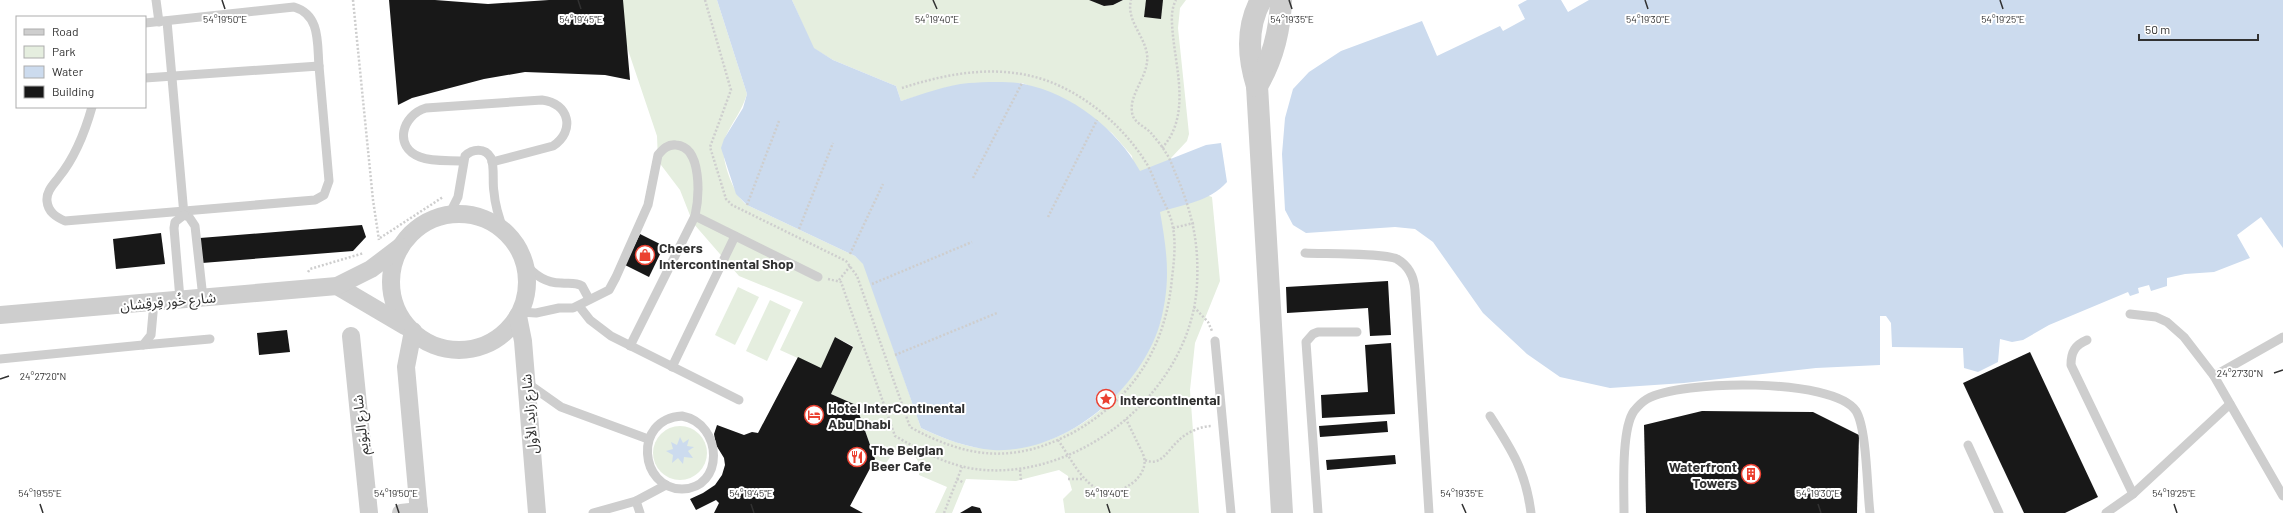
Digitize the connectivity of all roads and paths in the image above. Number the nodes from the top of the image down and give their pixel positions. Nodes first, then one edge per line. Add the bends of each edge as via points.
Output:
1 (156, 0) edge
2 (353, 0) edge
3 (706, 0) edge
4 (1131, 0) edge
5 (1176, 0) edge
6 (1261, 0) edge
7 (1276, 0) edge
8 (1281, 0) edge
9 (163, 21) junction
10 (146, 23) edge
11 (319, 66) junction
12 (172, 76) junction
13 (146, 78) edge
14 (1022, 83) dead end
15 (1257, 86) junction
16 (902, 88) dead end
17 (92, 108) edge
18 (1097, 120) dead end
19 (779, 121) dead end
20 (833, 144) dead end
21 (1162, 148) junction
22 (463, 161) junction
23 (492, 162) junction
24 (973, 178) dead end
25 (883, 184) dead end
26 (461, 186) junction
27 (747, 205) dead end
28 (184, 213) junction
29 (449, 215) junction
30 (695, 216) junction
31 (1048, 217) dead end
32 (1194, 223) junction
33 (1173, 228) junction
34 (799, 229) dead end
35 (504, 231) junction
36 (736, 236) junction
37 (380, 238) junction
38 (972, 242) dead end
39 (378, 245) dead end
40 (402, 246) junction
41 (370, 250) dead end
42 (1305, 253) dead end
43 (850, 254) dead end
44 (524, 262) junction
45 (851, 265) junction
46 (818, 277) joint
47 (839, 280) junction
48 (872, 284) dead end
49 (337, 286) junction
50 (304, 289) junction
51 (203, 298) junction
52 (589, 299) junction
53 (180, 300) junction
54 (154, 302) junction
55 (579, 306) junction
56 (1194, 307) junction
57 (998, 313) dead end
58 (519, 314) junction
59 (2130, 314) dead end
60 (0, 315) edge
61 (410, 329) junction
62 (1357, 332) dead end
63 (351, 336) dead end
64 (2283, 337) edge
65 (210, 339) dead end
66 (2087, 340) dead end
67 (1215, 341) joint
68 (143, 345) junction
69 (630, 346) junction
70 (895, 355) dead end
71 (0, 359) edge
72 (672, 367) junction
73 (2214, 376) junction
74 (526, 382) junction
75 (739, 400) dead end
76 (2230, 404) junction
77 (1490, 416) dead end
78 (1126, 419) junction
79 (1223, 426) junction
80 (648, 439) junction
81 (1058, 440) junction
82 (1968, 444) dead end
83 (1069, 456) junction
84 (1145, 460) junction
85 (962, 466) junction
86 (1020, 470) junction
87 (957, 479) junction
88 (1068, 479) dead end
89 (1083, 479) junction
90 (1021, 481) dead end
91 (964, 482) dead end
92 (666, 484) junction
93 (2132, 494) junction
94 (2283, 496) edge
95 (636, 501) junction
96 (419, 512) edge
97 (369, 513) edge
98 (401, 513) edge
99 (537, 513) edge
100 (594, 513) edge
101 (640, 513) edge
102 (944, 513) edge
103 (1231, 513) edge
104 (1282, 513) edge
105 (1318, 513) edge
106 (1429, 513) edge
107 (1531, 513) edge
108 (1624, 513) edge
109 (1870, 513) edge
110 (1997, 513) edge
111 (2106, 513) edge

1 - 9 lane
2 - 37 path via 373,200
3 - 45 path via 731,90 710,147 726,199 732,205
4 - 21 path via 1131,17 1147,52 1148,63 1132,104 1132,113 1136,121 1151,133
5 - 21 path via 1172,24 1180,112 1172,136
6 - 15 street via 1250,36 1251,61
7 - 15 street
8 - 15 street via 1275,44 1268,66
9 - 10 lane
9 - 11 lane via 288,8 300,9 314,22
9 - 12 lane
11 - 12 lane
11 - 28 lane via 329,181 324,195 315,200
12 - 13 lane
12 - 28 lane
14 - 24 path
15 - 104 street
16 - 33 path via 951,74 973,72 1015,74 1044,80 1063,88 1106,116 1136,148 1146,162 1169,212
17 - 28 lane via 81,141 50,190 47,201 52,214 65,221 72,221
18 - 31 path
19 - 27 path
20 - 34 path
21 - 32 path via 1167,154
22 - 23 lane via 468,153 478,150 487,153
22 - 23 lane via 427,159 412,152 407,146 403,130 411,115 426,108 542,100 561,108 567,129 559,142 553,146
22 - 26 lane
23 - 35 lane via 494,193
25 - 43 path
26 - 29 lane
26 - 37 path
28 - 51 lane via 194,226
28 - 53 lane via 175,222 174,228
29 - 35 street via 464,214 478,217
29 - 40 street via 422,225
30 - 36 lane
30 - 52 lane via 698,185 694,162 688,150 671,145 658,155 648,205 613,284 603,294
30 - 69 lane
32 - 33 path
32 - 56 path via 1197,254
33 - 81 path via 1171,297 1155,349 1138,377 1114,405
35 - 44 street via 517,246
36 - 46 lane
36 - 72 lane
37 - 39 path
38 - 48 path
40 - 49 street, شارع خُور قِرقِشان via 371,268
40 - 61 street via 395,258 391,287 393,302
41 - 50 path via 310,269 305,277
42 - 106 lane via 1390,257 1403,264 1412,276
44 - 52 lane via 535,274 550,282 582,286
44 - 58 street via 527,289
45 - 47 path
45 - 81 path via 910,428 947,444 994,454 1012,454
46 - 47 path
47 - 85 path via 895,436 924,452
49 - 50 street, شارع خُور قِرقِشان
49 - 61 street
50 - 51 street, شارع خُور قِرقِشان
51 - 53 street, شارع خُور قِرقِشان
52 - 55 lane
53 - 54 street, شارع خُور قِرقِشان
54 - 60 street, شارع خُور قِرقِشان
54 - 68 lane via 151,335
55 - 58 lane
55 - 69 lane via 596,326
56 - 67 path via 1208,322
56 - 78 path via 1186,334 1172,364 1156,387
57 - 70 path
58 - 61 street via 500,336 474,348 445,349 431,344
58 - 74 street, شارع زايد الأول
59 - 73 lane via 2156,318 2176,328
61 - 96 street via 406,367
62 - 105 lane via 1318,332 1309,338 1305,347
63 - 97 street, شارع البوَيم
64 - 73 lane
65 - 68 lane
66 - 93 lane via 2076,347 2071,365
67 - 79 lane
68 - 71 lane
69 - 72 lane
72 - 75 lane
73 - 76 lane
74 - 80 lane via 561,407
74 - 99 street, شارع زايد الأول
76 - 93 lane
76 - 94 lane
77 - 107 lane via 1518,460 1527,487
78 - 83 path via 1092,445
78 - 84 path
79 - 84 path via 1197,429 1178,441 1158,461 1152,463
79 - 103 lane
80 - 92 lane via 649,465
80 - 92 lane via 662,421 682,416 696,420 712,440 714,457 709,474 704,480 686,489
81 - 83 path
82 - 110 lane
83 - 86 path
83 - 89 path
84 - 89 path via 1144,468 1134,482 1113,494 1098,493 1087,486
85 - 86 path via 983,470
85 - 87 path
86 - 90 path
87 - 91 path
87 - 102 path
88 - 89 path
92 - 95 lane
93 - 111 lane
95 - 100 lane
95 - 101 lane
96 - 98 street
108 - 109 lane via 1626,432 1633,413 1640,405 1648,399 1668,392 1746,385 1807,390 1834,396 1850,404 1861,427

